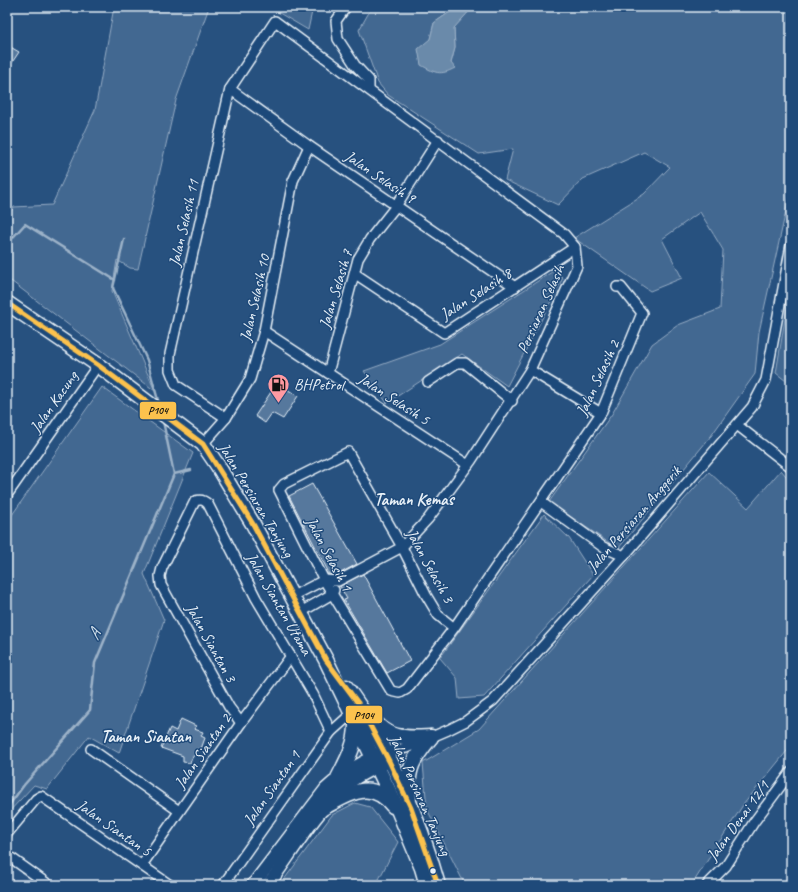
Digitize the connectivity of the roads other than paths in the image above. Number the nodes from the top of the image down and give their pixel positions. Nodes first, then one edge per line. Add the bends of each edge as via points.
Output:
1 (346, 7) edge
2 (275, 21) joint
3 (230, 90) junction
4 (369, 90) junction
5 (438, 140) junction
6 (309, 146) junction
7 (396, 206) junction
8 (575, 247) junction
9 (790, 250) edge
10 (354, 273) junction
11 (515, 287) junction
12 (617, 287) dead end
13 (7, 303) edge
14 (264, 331) junction
15 (98, 365) junction
16 (530, 370) junction
17 (328, 373) junction
18 (428, 382) dead end
19 (512, 400) junction
20 (601, 413) junction
21 (226, 418) junction
22 (737, 425) junction
23 (203, 444) junction
24 (348, 452) joint
25 (468, 465) junction
26 (791, 467) edge
27 (7, 495) edge
28 (541, 502) junction
29 (402, 547) junction
30 (624, 556) junction
31 (160, 576) joint
32 (324, 580) junction
33 (338, 581) junction
34 (332, 594) junction
35 (293, 596) junction
36 (301, 612) junction
37 (454, 628) junction
38 (291, 656) junction
39 (400, 693) joint
40 (355, 714) junction
41 (242, 722) junction
42 (331, 732) junction
43 (431, 737) junction
44 (91, 749) dead end
45 (381, 759) junction
46 (791, 772) edge
47 (338, 778) junction
48 (323, 808) junction
49 (405, 810) junction
50 (179, 811) junction
51 (7, 834) edge
52 (7, 855) edge
53 (142, 865) junction
54 (49, 885) edge
55 (170, 885) edge
56 (224, 885) edge
57 (253, 885) edge
58 (268, 885) edge
59 (427, 885) edge
60 (438, 885) edge
61 (707, 885) edge

1 - 4 street via 336,21 338,39 368,80
2 - 3 street, Jalan Selasih 11
2 - 4 street, Persiaran Selasih
3 - 6 street, Jalan Selasih 9
3 - 21 street, Jalan Selasih 11 via 170,354 170,370 176,385
4 - 5 street, Persiaran Selasih
5 - 7 street, Jalan Selasih 7
5 - 8 street, Persiaran Selasih via 564,234
6 - 7 street, Jalan Selasih 9
6 - 14 street, Jalan Selasih 10 via 293,181
7 - 10 street, Jalan Selasih 7 via 370,239 358,259
7 - 11 street, Jalan Selasih 9
8 - 11 street, Jalan Selasih 8
8 - 16 street, Persiaran Selasih via 577,266
9 - 22 street, Jalan Persiaran Anggerik via 766,380 752,407
10 - 11 street, Jalan Selasih 8 via 444,333
10 - 17 street, Jalan Selasih 7
12 - 20 street, Jalan Selasih 2 via 621,287 642,313
13 - 15 main road, Jalan Persiaran Tanjung
14 - 17 street, Jalan Selasih 5
14 - 21 street, Jalan Selasih 10 via 250,380
15 - 23 main road, Jalan Persiaran Tanjung
15 - 27 street, Jalan Kacung
16 - 19 street, Persiaran Selasih
16 - 20 street
17 - 25 street, Jalan Selasih 5
18 - 19 street via 457,363 465,363
19 - 25 street, Persiaran Selasih
20 - 28 street, Jalan Selasih 2
21 - 23 street, Jalan Selasih 10
22 - 26 street
22 - 30 street, Jalan Persiaran Anggerik
23 - 35 main road, Jalan Persiaran Tanjung via 233,490
24 - 29 street, Jalan Selasih 3
24 - 32 street, Jalan Selasih 1 via 284,484 280,490
25 - 29 street, Persiaran Selasih via 428,519
28 - 30 street via 603,547
28 - 37 street, Jalan Selasih 2
29 - 33 street, Persiaran Selasih
29 - 37 street, Jalan Selasih 3 via 438,615
30 - 43 street, Jalan Persiaran Anggerik via 493,702 466,721
31 - 38 street, Jalan Siantan Utama via 196,501 202,500 208,504 256,598
31 - 41 street, Jalan Siantan 3 via 161,585 229,707
32 - 33 street
32 - 34 street, Jalan Selasih 1
32 - 35 street
33 - 34 street
34 - 36 street
34 - 39 street, Jalan Selasih 1 via 391,691
35 - 36 main road, Jalan Persiaran Tanjung
36 - 40 main road, Jalan Persiaran Tanjung
37 - 39 street, Jalan Selasih 2 via 407,689
38 - 41 street, Jalan Siantan 2
38 - 42 street, Jalan Siantan Utama
40 - 42 street, Jalan Siantan 1
40 - 43 main road via 395,736
40 - 45 main road, Jalan Persiaran Tanjung
40 - 45 main road, Jalan Persiaran Tanjung
40 - 47 main road via 356,737
41 - 50 street, Jalan Siantan 2
42 - 56 street, Jalan Siantan 1
43 - 45 street, Jalan Persiaran Anggerik
43 - 49 main road via 409,770
44 - 50 street
45 - 47 street, Jalan Persiaran Anggerik via 357,765
45 - 48 street, Jalan Persiaran Anggerik via 346,785
45 - 49 main road, Jalan Persiaran Tanjung
46 - 61 street, Jalan Denai 12/1 via 726,866
47 - 57 street, Jalan Persiaran Anggerik via 326,789
48 - 49 main road via 351,794 372,791
48 - 58 street, Jalan Persiaran Anggerik
49 - 59 main road, Jalan Persiaran Tanjung
49 - 60 main road, Jalan Persiaran Tanjung
50 - 53 street, Jalan Siantan 2
51 - 53 street, Jalan Siantan 5 via 41,796
52 - 54 street
53 - 55 street, Jalan Siantan 5

